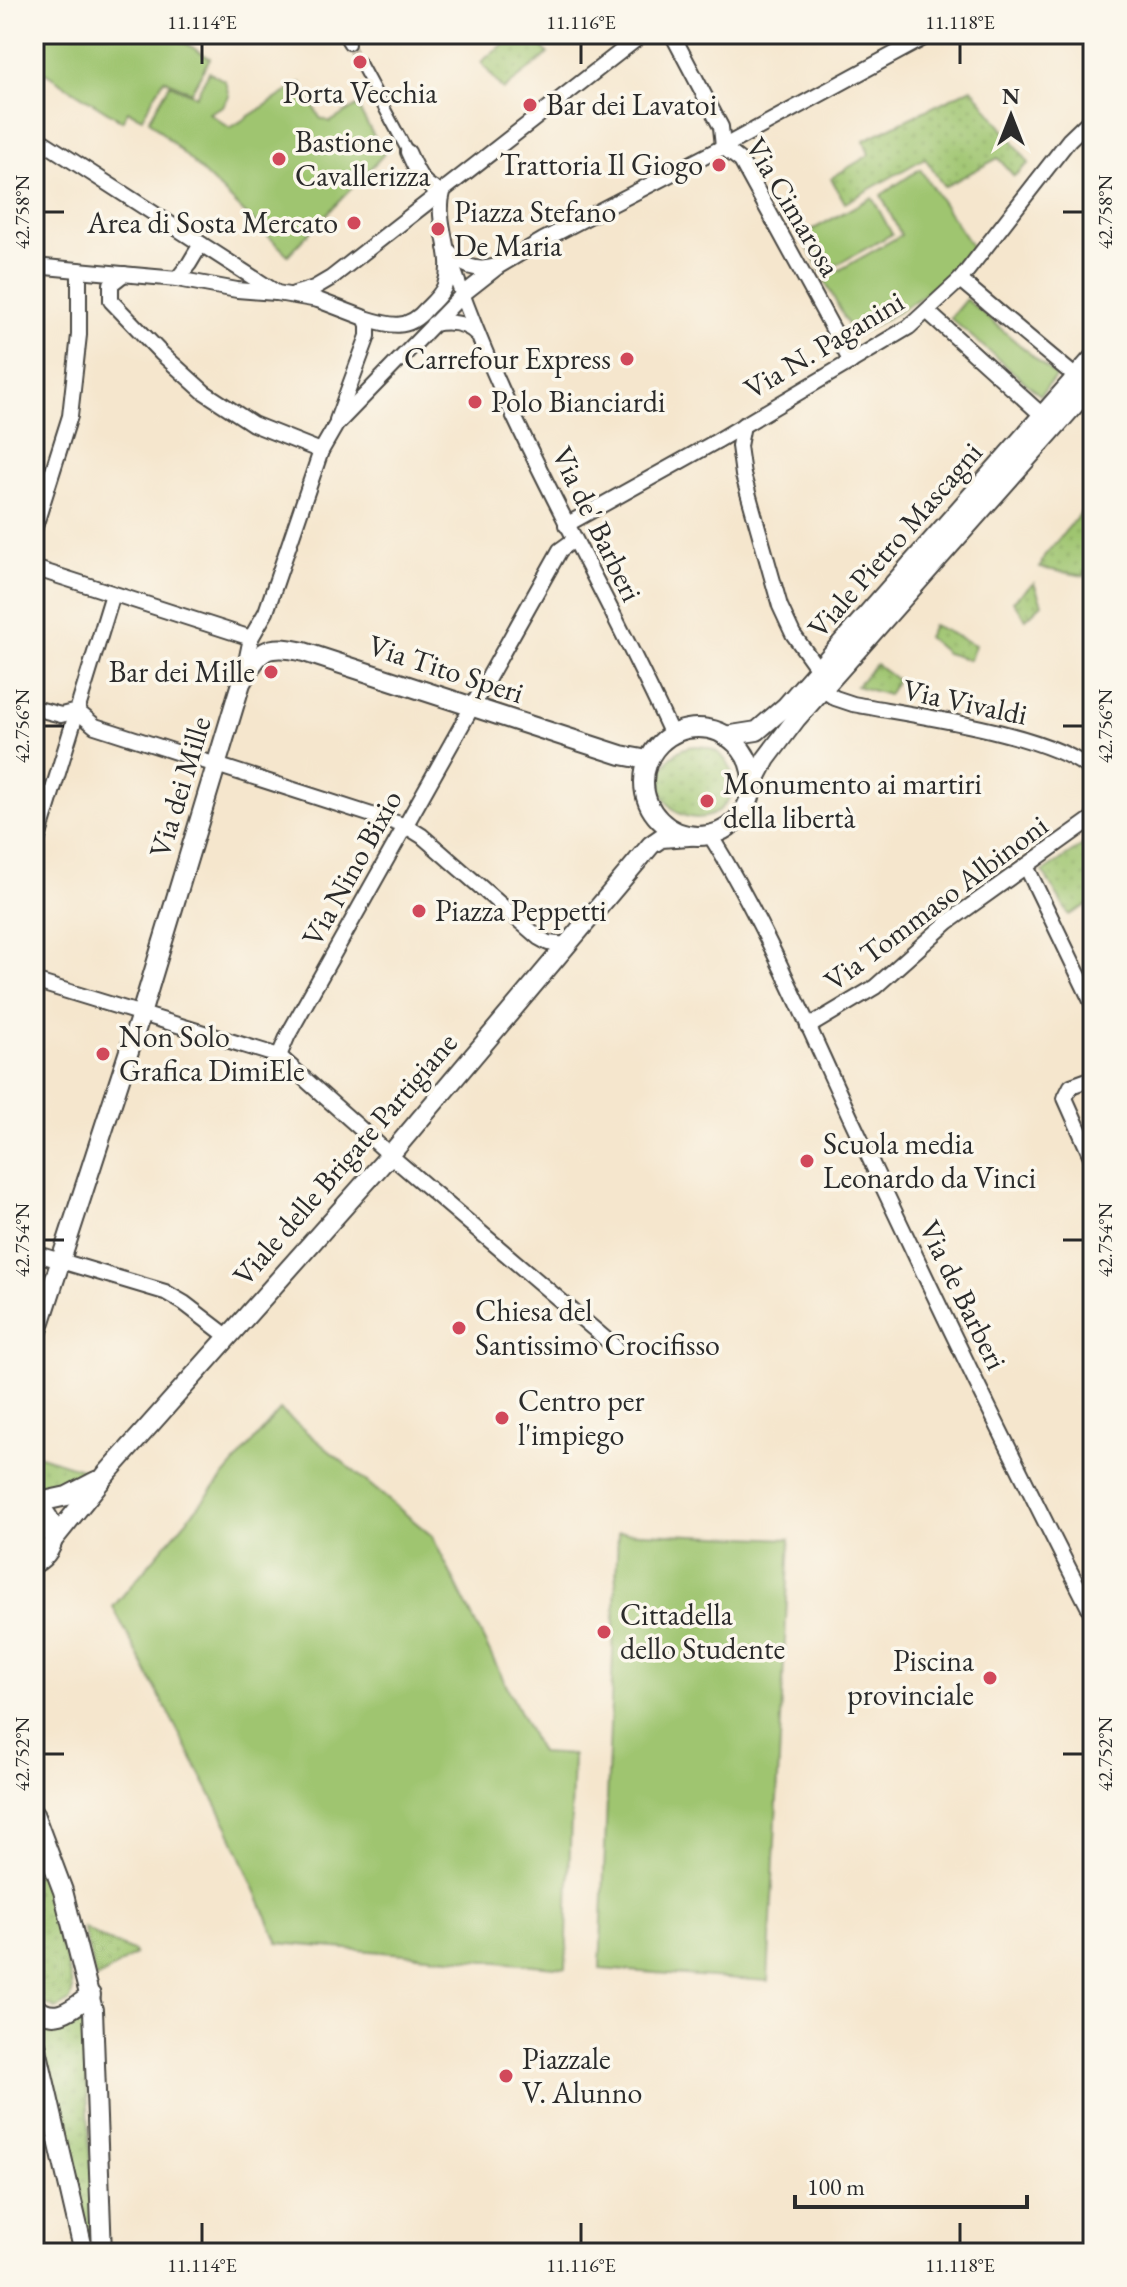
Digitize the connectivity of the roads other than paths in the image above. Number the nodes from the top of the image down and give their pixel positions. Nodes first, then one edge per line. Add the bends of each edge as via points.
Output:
1 (343, 34) edge
2 (643, 34) edge
3 (672, 34) edge
4 (931, 34) edge
5 (349, 44) tunnel mouth
6 (360, 63) tunnel mouth
7 (1093, 117) edge
8 (34, 136) edge
9 (723, 147) junction
10 (408, 152) joint
11 (443, 192) junction
12 (201, 244) junction
13 (446, 247) junction
14 (34, 266) edge
15 (499, 266) junction
16 (79, 270) junction
17 (124, 274) junction
18 (177, 279) junction
19 (960, 280) junction
20 (277, 293) junction
21 (293, 295) junction
22 (462, 295) junction
23 (928, 312) junction
24 (365, 318) junction
25 (433, 324) junction
26 (479, 335) junction
27 (1093, 358) edge
28 (851, 362) junction
29 (1084, 380) edge
30 (1042, 415) junction
31 (336, 425) junction
32 (743, 425) junction
33 (321, 451) junction
34 (566, 525) junction
35 (34, 530) edge
36 (574, 540) junction
37 (34, 568) edge
38 (113, 594) junction
39 (251, 638) junction
40 (818, 669) junction
41 (241, 683) junction
42 (823, 690) junction
43 (473, 707) junction
44 (34, 708) edge
45 (77, 711) junction
46 (672, 735) junction
47 (725, 736) junction
48 (648, 760) junction
49 (217, 763) junction
50 (1093, 772) edge
51 (752, 786) junction
52 (1093, 818) edge
53 (406, 826) junction
54 (710, 835) junction
55 (689, 836) junction
56 (34, 851) edge
57 (1026, 866) junction
58 (567, 945) junction
59 (34, 981) edge
60 (1093, 1005) edge
61 (141, 1014) junction
62 (808, 1027) junction
63 (279, 1056) junction
64 (1093, 1078) edge
65 (390, 1155) junction
66 (1093, 1161) edge
67 (34, 1253) edge
68 (60, 1260) junction
69 (227, 1336) junction
70 (34, 1343) edge
71 (615, 1347) dead end
72 (104, 1477) junction
73 (34, 1503) edge
74 (53, 1540) junction
75 (35, 1565) edge
76 (1093, 1616) edge
77 (34, 1813) edge
78 (91, 1995) junction
79 (34, 2006) edge
80 (34, 2036) edge
81 (84, 2253) edge
82 (102, 2253) edge

1 - 5 street
2 - 11 street
3 - 9 street, Via Cimarosa via 721,127
4 - 9 street, Via dei Mille
6 - 10 street
7 - 19 street, Via N. Paganini via 1069,140
8 - 12 street
9 - 15 street, Via dei Mille
9 - 28 street, Via Cimarosa via 741,161
10 - 11 street via 423,183
11 - 13 street via 439,210
11 - 21 street via 331,278
12 - 18 street
12 - 20 street
13 - 15 street via 471,268
13 - 22 street, Via de' Barberi
13 - 24 street via 445,286 419,318 396,326
14 - 16 street
15 - 22 street, Via dei Mille
16 - 17 street
16 - 35 street via 70,416
17 - 18 street
17 - 33 street via 111,284 111,301 189,379 253,424
18 - 20 street
19 - 23 street, Via N. Paganini
19 - 29 street
20 - 21 street
21 - 24 street
22 - 25 street, Via dei Mille
22 - 26 street, Via de' Barberi
23 - 28 street, Via N. Paganini
23 - 30 street
24 - 31 street via 368,336
25 - 26 street via 459,324
25 - 31 street, Via dei Mille
26 - 34 street, Via de' Barberi
27 - 29 main road, Viale Pietro Mascagni
28 - 32 street, Via N. Paganini
29 - 30 main road, Viale Pietro Mascagni
29 - 42 main road, Viale Pietro Mascagni
30 - 40 main road, Viale Pietro Mascagni
31 - 33 street, Via dei Mille
32 - 34 street, Via N. Paganini
32 - 40 street via 743,475 780,606
33 - 39 street, Via dei Mille via 270,601
34 - 36 street, Via de' Barberi
36 - 43 street, Via Nino Bixio via 560,550
36 - 46 street, Via de' Barberi
37 - 38 street
38 - 39 street
38 - 45 street
39 - 41 street, Via dei Mille
40 - 47 main road, Viale Pietro Mascagni via 763,726
41 - 43 main road, Via Tito Speri via 254,660 276,647
41 - 49 main road, Via dei Mille
42 - 50 street, Via Vivaldi via 853,704 1020,738
42 - 51 main road, Viale Pietro Mascagni via 780,739
43 - 48 main road, Via Tito Speri
43 - 53 street, Via Nino Bixio
44 - 45 street via 61,715
45 - 49 street via 95,726
45 - 56 street
46 - 47 main road via 704,728
46 - 48 main road
47 - 51 main road via 748,763
48 - 55 main road via 644,787 654,814
49 - 53 street
49 - 61 main road, Via dei Mille
51 - 54 main road via 743,812
52 - 57 street, Via Tommaso Albinoni
53 - 58 street via 539,938
53 - 63 street, Via Nino Bixio
54 - 55 main road
54 - 62 street, Via de Barberi
55 - 58 main road, Viale delle Brigate Partigiane via 661,838 651,845
57 - 60 street
57 - 62 street, Via Tommaso Albinoni via 940,928 875,987
58 - 65 main road, Viale delle Brigate Partigiane
59 - 61 street
61 - 63 street
61 - 68 main road, Via dei Mille
62 - 76 street, Via de Barberi via 952,1348
63 - 65 street
64 - 66 street via 1071,1086 1065,1098
65 - 69 main road, Viale delle Brigate Partigiane
65 - 71 street
67 - 68 street
68 - 69 street via 165,1292
68 - 70 main road, Via dei Mille
69 - 72 main road, Viale delle Brigate Partigiane
72 - 73 main road via 67,1496
72 - 74 main road, Viale delle Brigate Partigiane
73 - 74 main road via 51,1518
74 - 75 main road, Viale delle Brigate Partigiane
77 - 78 main road via 63,1891
78 - 79 main road via 64,2014 44,2014
78 - 82 main road
80 - 81 main road

